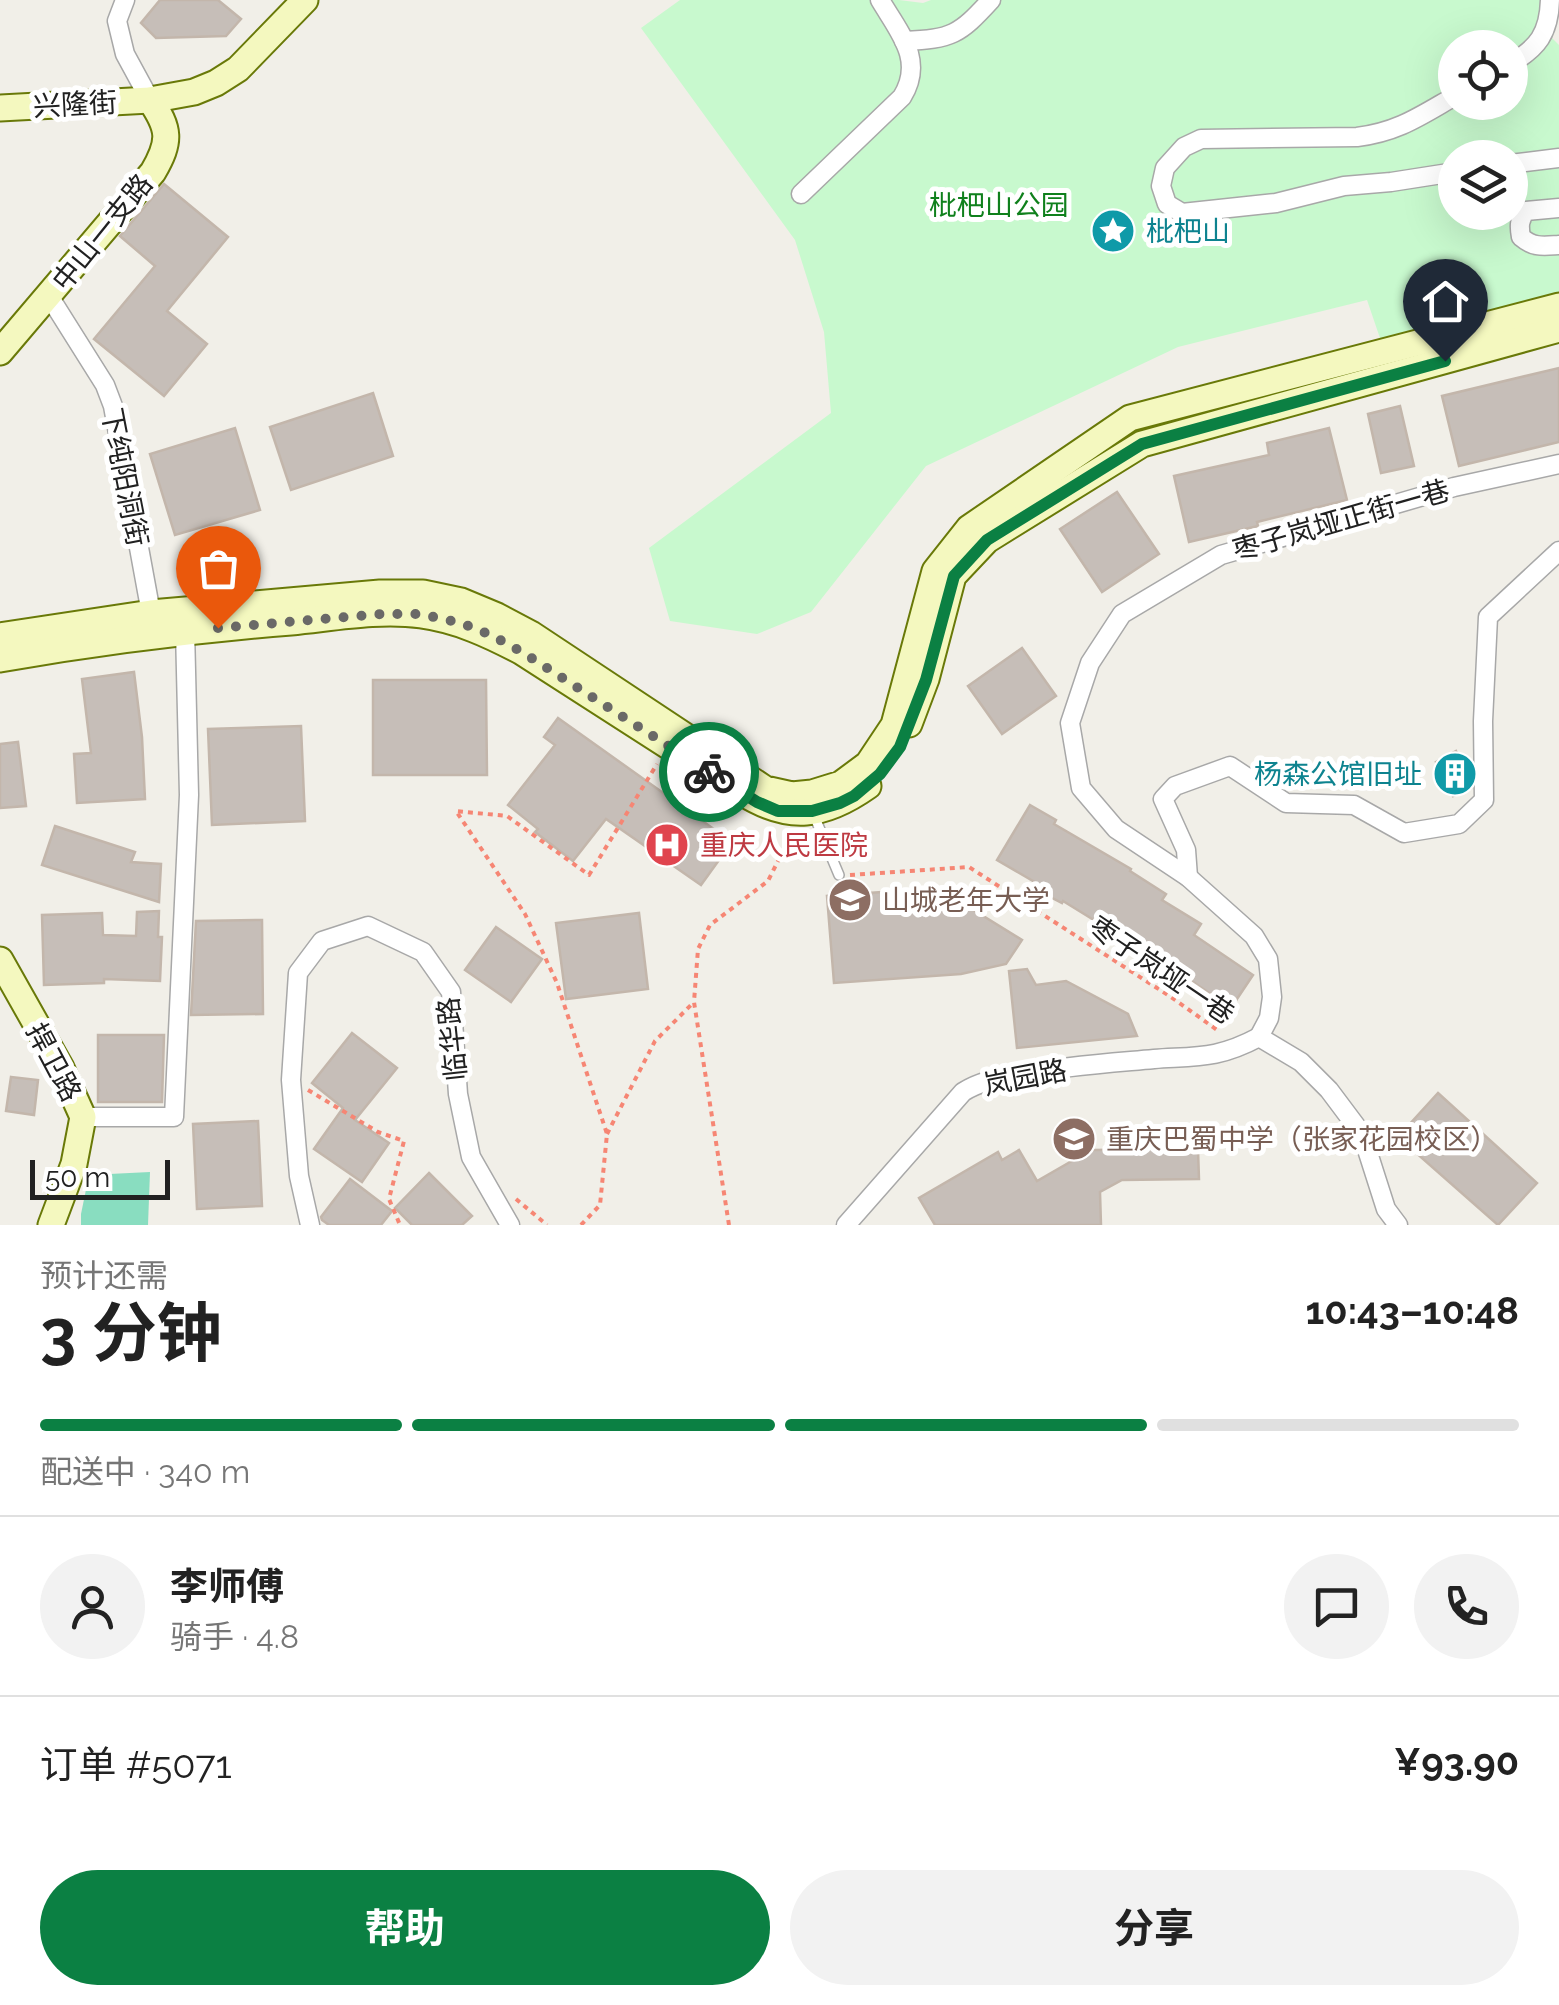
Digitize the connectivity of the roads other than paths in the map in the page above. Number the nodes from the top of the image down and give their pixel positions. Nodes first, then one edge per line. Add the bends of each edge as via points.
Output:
1 (125, 0) edge
2 (305, 0) edge
3 (880, 0) edge
4 (991, 0) edge
5 (1550, 0) edge
6 (904, 41) junction
7 (1528, 54) edge
8 (150, 100) junction
9 (1438, 106) edge
10 (0, 108) edge
11 (1559, 158) edge
12 (1528, 162) edge
13 (1438, 175) edge
14 (800, 194) dead end
15 (1559, 208) edge
16 (1559, 245) edge
17 (49, 296) junction
18 (1559, 306) edge
19 (1559, 330) edge
20 (0, 352) edge
21 (1559, 464) edge
22 (1559, 551) edge
23 (151, 613) junction
24 (186, 630) junction
25 (0, 636) edge
26 (0, 659) edge
27 (809, 805) junction
28 (839, 875) road end
29 (1188, 877) junction
30 (0, 960) edge
31 (1258, 1037) junction
32 (83, 1117) junction
33 (848, 1224) edge
34 (51, 1225) edge
35 (310, 1225) edge
36 (510, 1225) edge
37 (1398, 1225) edge

1 - 8 street via 117,21 125,54
2 - 8 main road, 兴隆街 via 238,69 194,92
3 - 6 street
4 - 6 street via 951,36
5 - 7 street via 1543,35
6 - 14 street via 912,68 902,97
8 - 10 main road, 兴隆街
8 - 17 main road, 中山一支路 via 164,121 162,156
9 - 13 street via 1382,134 1201,140 1174,156 1161,186 1167,204 1182,213
11 - 12 street
15 - 16 street via 1526,211 1520,227 1530,244
17 - 20 main road, 中山一支路
17 - 23 street, 下纯阳洞街 via 113,406
18 - 27 main road via 1130,418 969,528 935,571 894,725 868,764
19 - 27 main road via 1142,444 987,540 954,576 900,747 869,785 840,803
21 - 29 street, 枣子岚垭正街一巷 via 1454,487 1221,555 1122,614 1090,663 1070,723 1081,788 1116,829
22 - 29 street via 1488,617 1484,800 1460,824 1404,833 1354,804 1286,804 1230,766 1175,786 1163,799 1186,850
23 - 25 main road
23 - 27 main road via 380,592 461,602 531,634 765,789
24 - 26 main road
24 - 27 main road via 381,614 461,623 522,652 767,807
24 - 32 street via 189,795 174,1117
27 - 28 lane
29 - 31 street, 枣子岚垭正街一巷 via 1254,936 1268,958 1272,997
30 - 32 main road, 捍卫路
31 - 33 street, 岚园路 via 1211,1056 1049,1069 976,1084
31 - 37 street via 1301,1062 1351,1119
32 - 34 main road, 捍卫路
35 - 36 street, 临华路 via 291,1080 298,974 322,940 368,926 423,952 451,992 458,1094 471,1158

